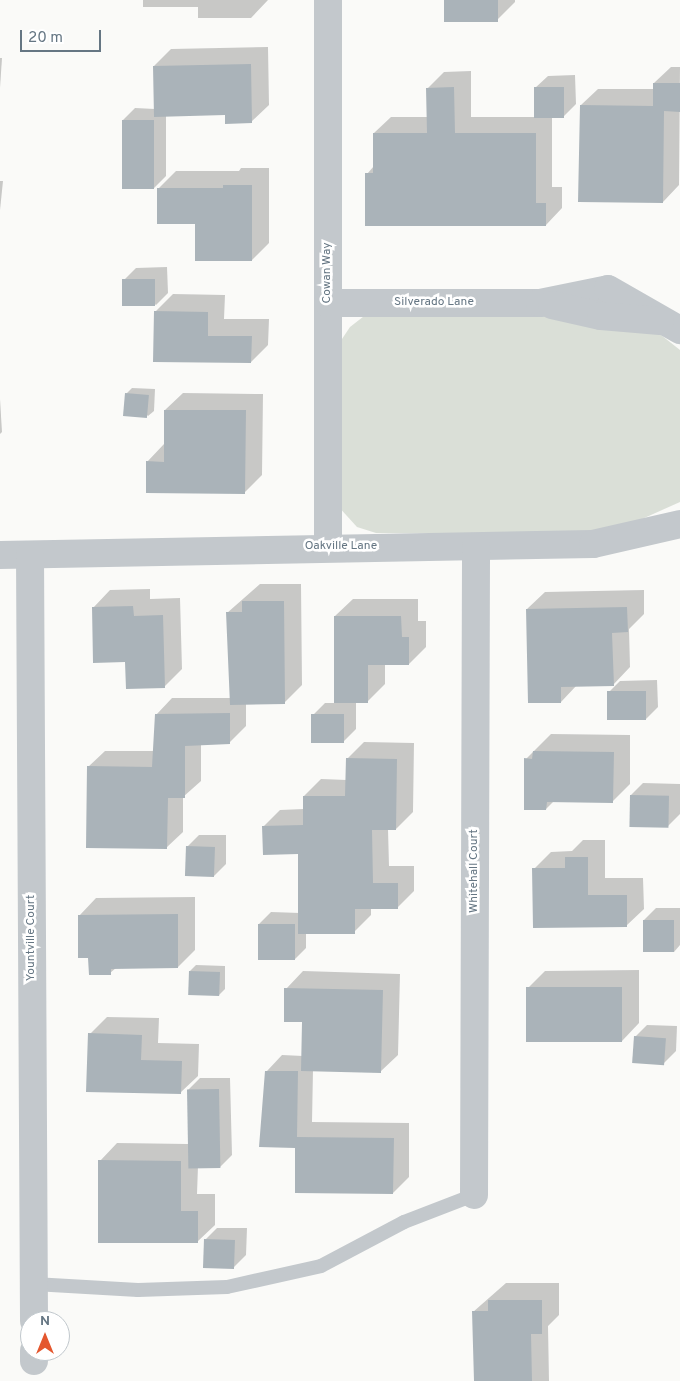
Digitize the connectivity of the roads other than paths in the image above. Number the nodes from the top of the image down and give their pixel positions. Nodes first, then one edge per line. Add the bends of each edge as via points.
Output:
1 (328, 0) edge
2 (328, 303) junction
3 (675, 326) edge
4 (680, 524) edge
5 (328, 547) junction
6 (476, 547) junction
7 (0, 554) edge
8 (30, 555) junction
9 (474, 1195) joint
10 (34, 1284) junction
11 (34, 1311) edge

1 - 2 street, Cowan Way
2 - 3 street, Silverado Lane via 540,303 608,289
2 - 5 street, Cowan Way
4 - 6 street, Oakville Lane via 593,544
5 - 6 street, Oakville Lane
5 - 8 street, Oakville Lane
6 - 9 street, Whitehall Court
7 - 8 street, Oakville Lane
8 - 10 street, Yountville Court
9 - 10 lane via 404,1222 321,1266 227,1287 138,1290
10 - 11 street, Yountville Court

